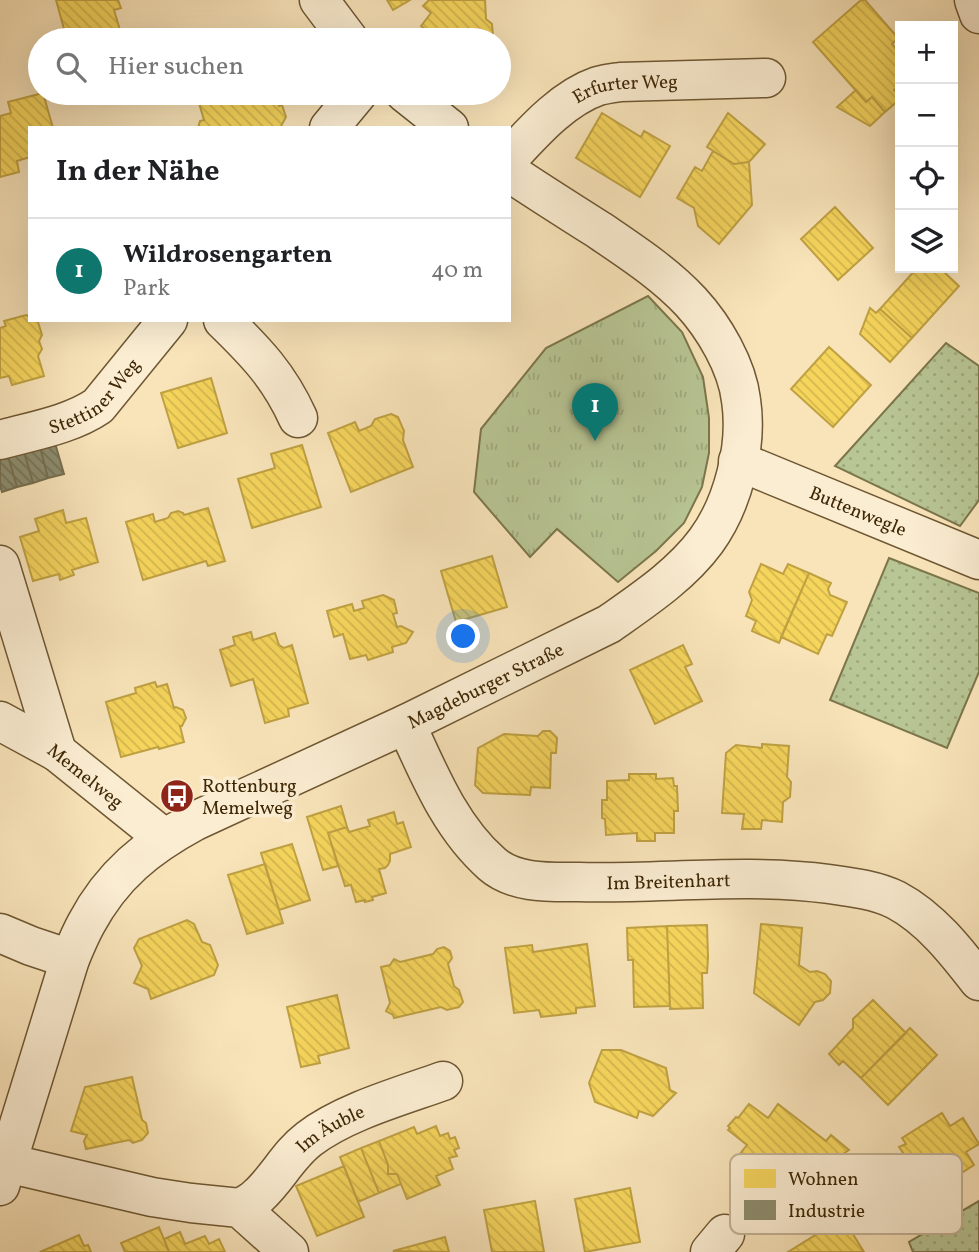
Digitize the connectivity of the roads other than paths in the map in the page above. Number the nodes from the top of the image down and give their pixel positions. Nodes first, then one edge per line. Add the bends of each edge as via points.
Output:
1 (318, 0) edge
2 (974, 0) edge
3 (979, 14) edge
4 (340, 28) edge
5 (766, 78) dead end
6 (348, 105) edge
7 (419, 105) edge
8 (331, 126) edge
9 (446, 126) edge
10 (511, 156) edge
11 (511, 173) edge
12 (166, 322) edge
13 (225, 322) edge
14 (298, 418) dead end
15 (0, 440) edge
16 (738, 461) junction
17 (979, 560) edge
18 (0, 565) edge
19 (0, 721) edge
20 (406, 724) junction
21 (57, 752) junction
22 (164, 838) junction
23 (0, 933) edge
24 (70, 959) junction
25 (979, 981) edge
26 (443, 1081) dead end
27 (3, 1175) edge
28 (240, 1208) junction
29 (289, 1252) edge

1 - 4 street
2 - 3 street
5 - 10 street, Erfurter Weg via 599,85 560,109
6 - 8 street
7 - 9 street
11 - 16 street, Magdeburger Straße via 632,252 692,303 715,333 741,399
12 - 15 street, Stettiner Weg via 89,412
13 - 14 street via 276,377
16 - 17 street, Buttenwegle
16 - 20 street, Magdeburger Straße via 722,516 705,542 638,604 609,624
18 - 21 street
19 - 21 street, Memelweg
20 - 22 street, Magdeburger Straße
20 - 25 street, Im Breitenhart via 438,794 467,836 493,866 515,877 612,883 781,879 865,890 895,900 919,915
21 - 22 street, Memelweg
22 - 24 street, Magdeburger Straße via 105,893
23 - 24 street
24 - 27 street, Magdeburger Straße
26 - 28 street, Im Äuble via 368,1108 309,1139 258,1197
27 - 28 street
28 - 29 street

